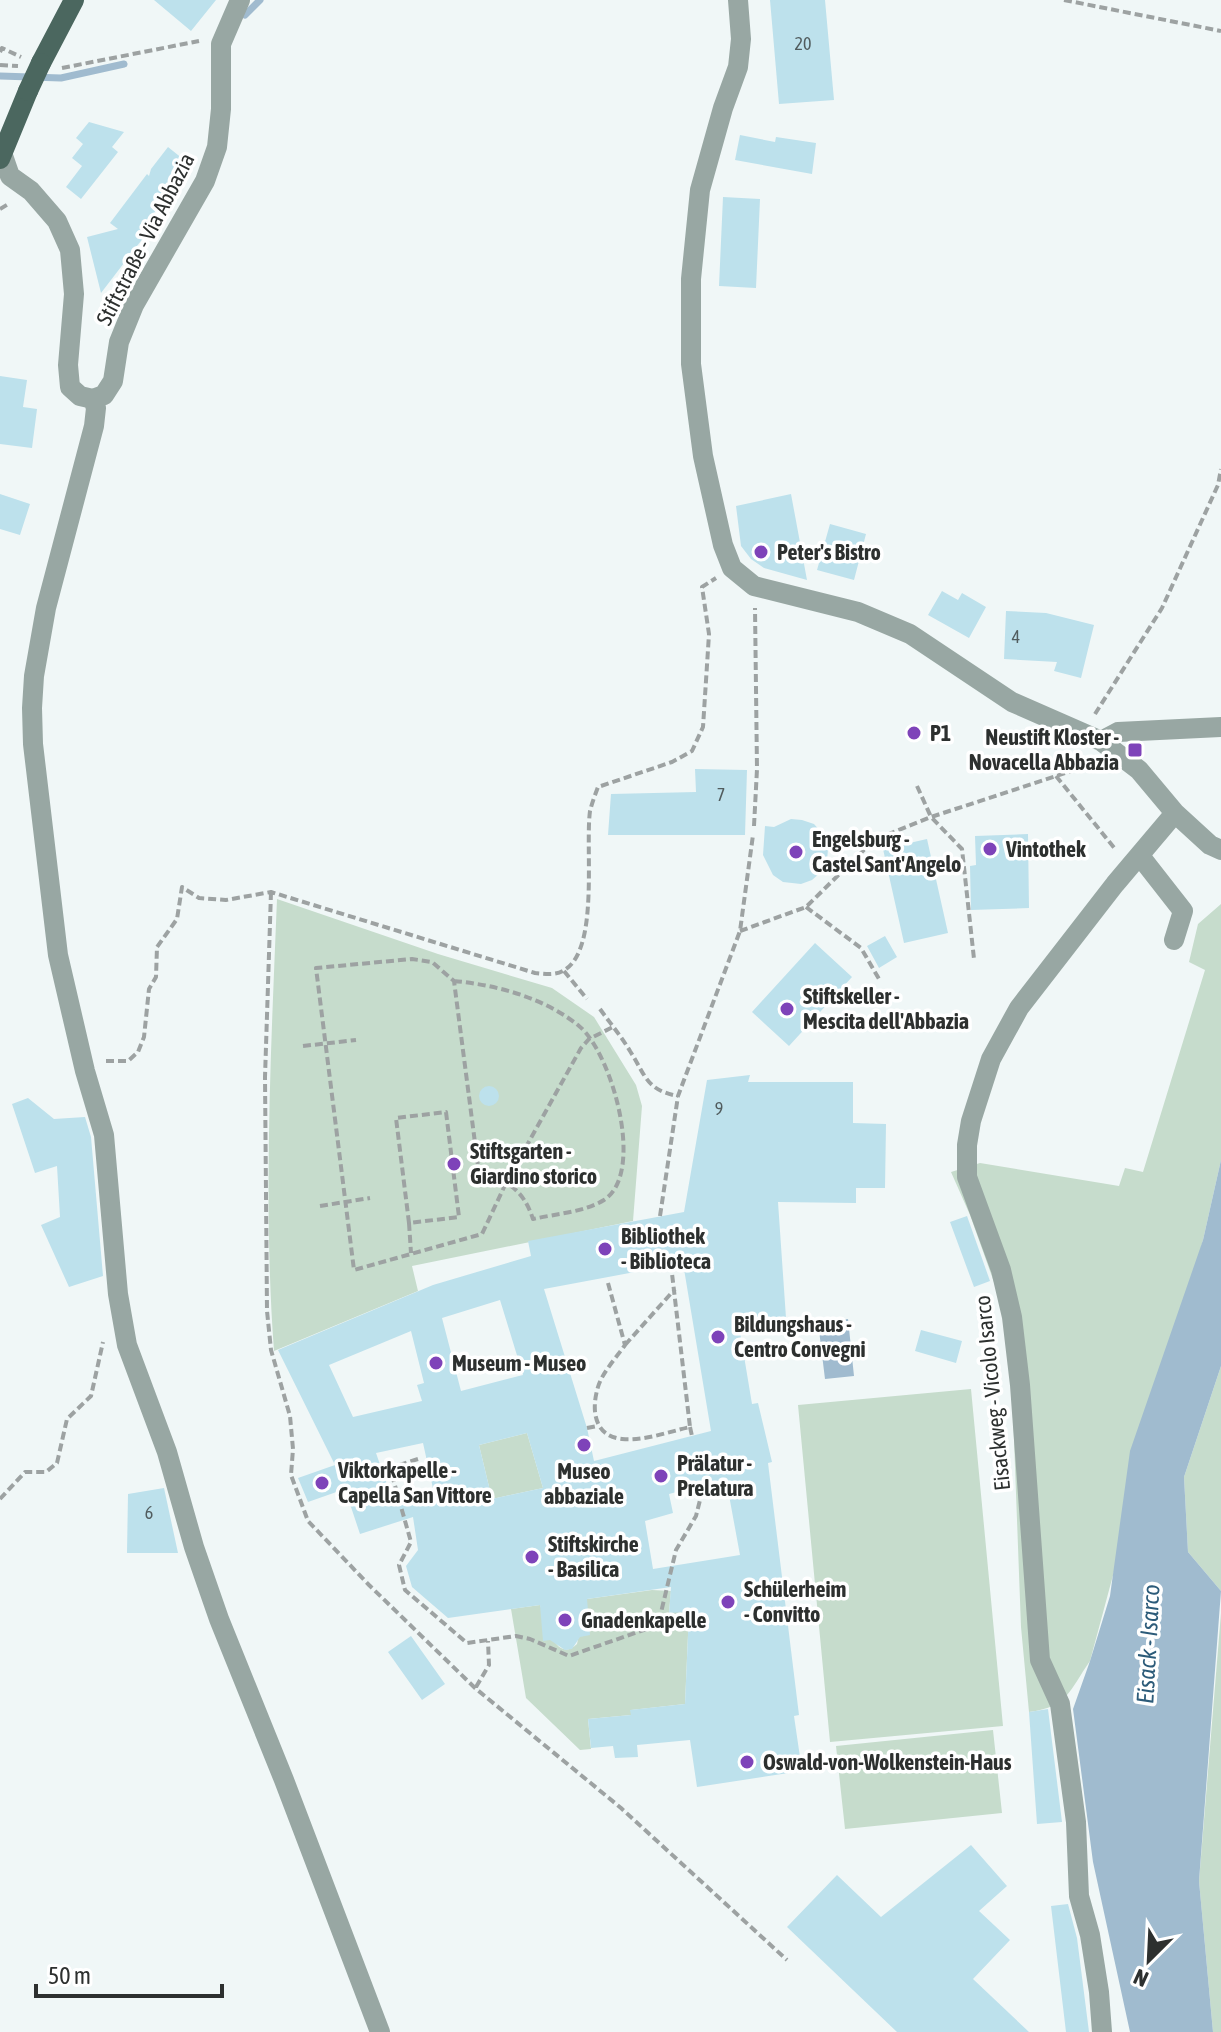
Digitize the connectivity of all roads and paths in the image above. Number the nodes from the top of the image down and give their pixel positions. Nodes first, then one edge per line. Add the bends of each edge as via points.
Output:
1 (74, 0) edge
2 (240, 0) edge
3 (738, 0) edge
4 (1064, 0) edge
5 (1221, 31) edge
6 (221, 44) junction
7 (0, 52) edge
8 (40, 64) junction
9 (0, 65) edge
10 (1, 152) edge
11 (93, 399) junction
12 (1221, 469) edge
13 (1219, 485) edge
14 (732, 568) junction
15 (754, 586) junction
16 (1221, 727) edge
17 (1101, 741) junction
18 (917, 786) dead end
19 (1175, 813) junction
20 (931, 817) junction
21 (754, 826) dead end
22 (753, 835) dead end
23 (1221, 850) edge
24 (1140, 856) junction
25 (271, 892) junction
26 (806, 907) junction
27 (740, 931) junction
28 (1174, 940) dead end
29 (974, 959) dead end
30 (564, 971) junction
31 (879, 979) dead end
32 (454, 981) junction
33 (587, 999) dead end
34 (600, 1009) dead end
35 (613, 1027) junction
36 (589, 1039) junction
37 (356, 1040) dead end
38 (325, 1044) junction
39 (303, 1046) dead end
40 (85, 1071) junction
41 (678, 1096) junction
42 (506, 1183) junction
43 (370, 1198) dead end
44 (345, 1202) junction
45 (320, 1206) dead end
46 (660, 1216) dead end
47 (409, 1223) junction
48 (411, 1254) junction
49 (671, 1265) dead end
50 (608, 1283) dead end
51 (675, 1289) junction
52 (104, 1330) dead end
53 (625, 1345) junction
54 (597, 1426) junction
55 (690, 1427) junction
56 (587, 1428) dead end
57 (692, 1436) dead end
58 (418, 1459) dead end
59 (704, 1484) dead end
60 (0, 1499) edge
61 (488, 1641) junction
62 (475, 1688) junction
63 (787, 1960) dead end
64 (380, 2032) edge
65 (1102, 2032) edge

1 - 8 main road
2 - 6 street, Stiftstraße - Via Abbazia
3 - 14 street via 738,67 700,190 691,279 691,364 703,456
4 - 5 path
6 - 8 path via 200,41
6 - 11 street, Stiftstraße - Via Abbazia via 217,147 205,181 134,305 119,342 113,381 104,395
7 - 8 path via 2,48
8 - 9 path
8 - 10 main road, bridge
10 - 11 street, Stiftstraße - Via Abbazia via 10,176 57,221 70,250 70,387
11 - 40 street via 94,426 46,608 32,708 58,955
12 - 13 path
13 - 17 path via 1162,608 1095,713
14 - 15 street
14 - 30 path via 702,587 709,634 703,727 692,751 598,787 590,810 586,923 581,949
15 - 17 street via 858,612 910,634 1012,702
15 - 21 path
16 - 17 street via 1118,732
17 - 19 street via 1139,770
17 - 20 path via 1093,764
18 - 20 path
19 - 23 street
19 - 24 street, Eisackweg - Vicolo Isarco
20 - 26 path via 874,840
20 - 29 path via 962,849
22 - 27 path
24 - 28 street via 1183,911
24 - 65 street, Eisackweg - Vicolo Isarco via 1019,1008 991,1059 967,1145 967,1177 1012,1317 1040,1660 1060,1704 1076,1822 1079,1896 1090,1935
25 - 30 path via 535,973
25 - 40 path via 226,900 199,898 182,887 177,919 157,947 156,977 149,989 138,1052 128,1061 105,1061
25 - 62 path via 265,1077 267,1311 271,1350 290,1416 291,1475 308,1521 321,1537
26 - 27 path
26 - 31 path via 861,948
27 - 41 path
30 - 33 path
32 - 36 path via 482,983 544,1005 580,1027
32 - 38 path via 432,962 412,959 316,968
32 - 42 path via 478,1166
34 - 35 path
35 - 36 path
35 - 41 path via 647,1082
36 - 42 path
36 - 42 path via 604,1061 621,1110 622,1160 614,1190 588,1207 533,1219 521,1192
37 - 38 path
38 - 39 path
38 - 44 path
40 - 64 street via 104,1135 127,1345 219,1619
41 - 46 path
42 - 48 path via 482,1234
43 - 44 path
44 - 45 path
44 - 48 path via 354,1270
47 - 47 path via 396,1118 446,1112 459,1217
47 - 48 path
49 - 51 path
50 - 53 path
51 - 53 path
51 - 55 path
52 - 60 path via 91,1396 67,1419 57,1463 46,1472 25,1472
53 - 54 path via 598,1385
54 - 55 path via 606,1435 633,1439
54 - 56 path
55 - 57 path
58 - 61 path via 390,1468 411,1542 399,1565 405,1590 467,1643
59 - 61 path via 696,1516 676,1550 658,1625 569,1656 516,1636
61 - 62 path via 489,1665
62 - 63 path via 621,1808

